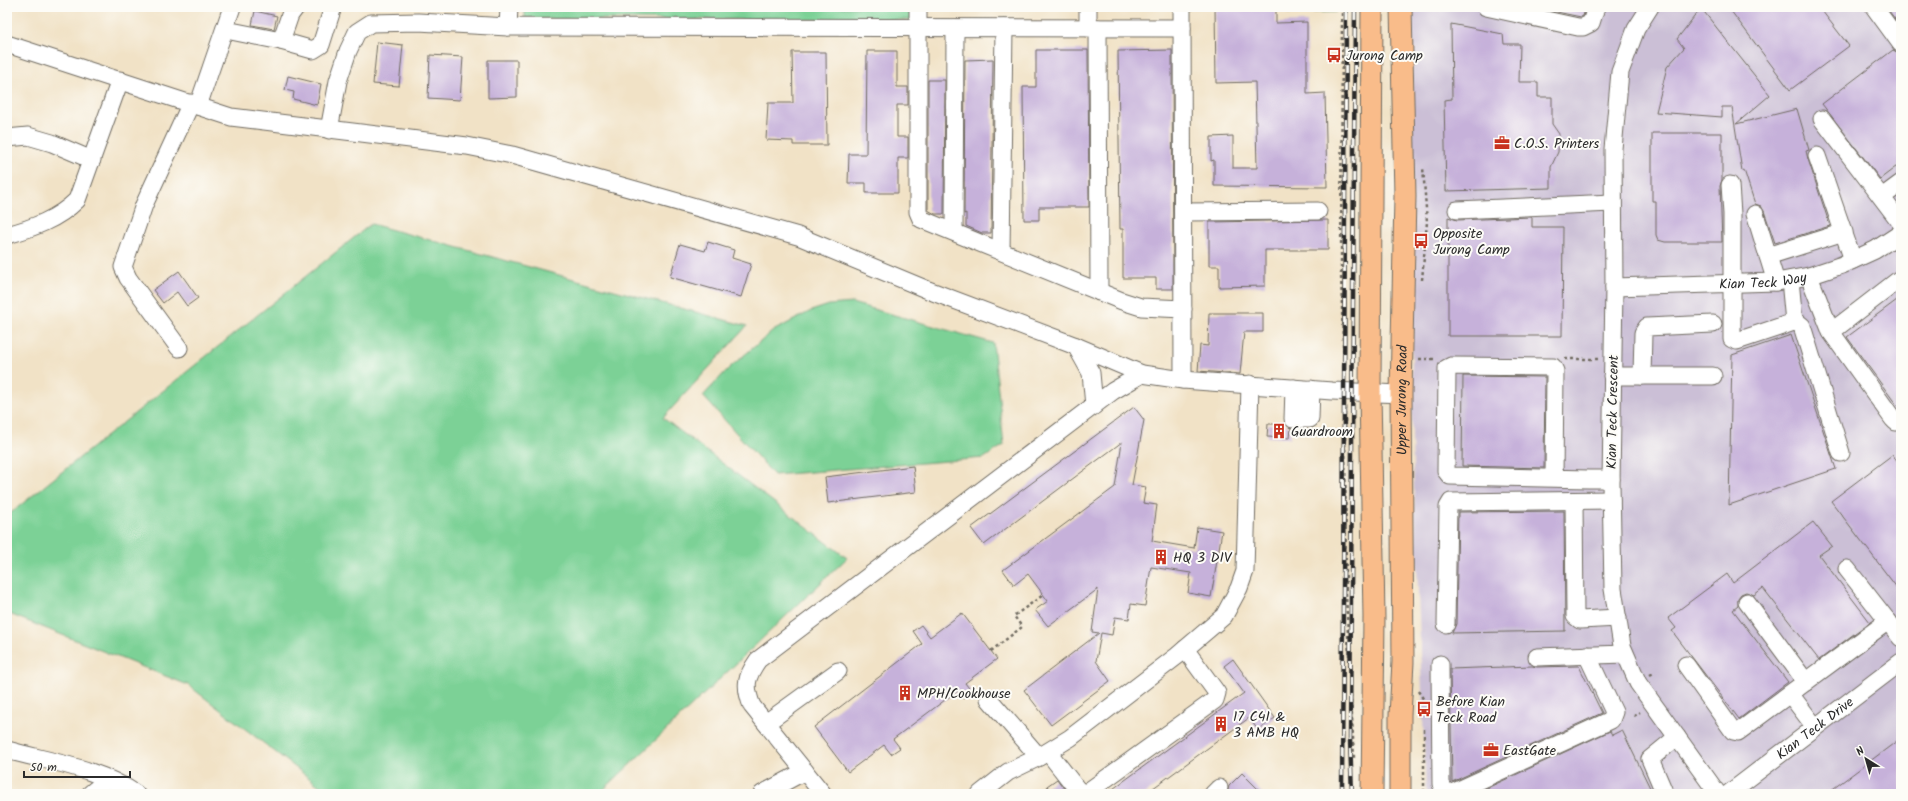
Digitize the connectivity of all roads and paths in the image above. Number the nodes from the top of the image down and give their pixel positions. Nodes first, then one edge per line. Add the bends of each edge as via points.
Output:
1 (232, 7) edge
2 (296, 7) edge
3 (333, 7) edge
4 (509, 7) edge
5 (918, 7) edge
6 (1088, 7) edge
7 (1182, 7) edge
8 (1372, 7) edge
9 (1401, 7) edge
10 (1486, 7) edge
11 (1596, 7) edge
12 (1650, 7) edge
13 (1874, 7) edge
14 (508, 27) junction
15 (918, 28) junction
16 (955, 28) junction
17 (1004, 28) junction
18 (1093, 28) junction
19 (1182, 28) junction
20 (226, 30) junction
21 (281, 41) junction
22 (7, 44) edge
23 (1901, 44) edge
24 (120, 80) junction
25 (194, 105) junction
26 (1822, 119) dead end
27 (329, 130) junction
28 (7, 138) edge
29 (1817, 156) dead end
30 (92, 160) junction
31 (1901, 183) edge
32 (1730, 185) dead end
33 (1882, 197) junction
34 (1612, 202) junction
35 (1457, 210) dead end
36 (1318, 211) dead end
37 (1182, 212) junction
38 (1755, 214) dead end
39 (954, 231) junction
40 (1844, 232) junction
41 (7, 234) edge
42 (1899, 235) edge
43 (1001, 251) junction
44 (1768, 256) junction
45 (1853, 260) junction
46 (1809, 276) junction
47 (1901, 278) edge
48 (1783, 281) junction
49 (1733, 284) junction
50 (1614, 287) junction
51 (1099, 292) junction
52 (1183, 310) junction
53 (1794, 322) junction
54 (1713, 324) dead end
55 (1832, 332) junction
56 (1076, 346) junction
57 (179, 348) dead end
58 (1142, 374) junction
59 (1612, 376) junction
60 (1642, 376) junction
61 (1714, 376) dead end
62 (1183, 380) junction
63 (1250, 384) junction
64 (1370, 392) junction
65 (1401, 394) junction
66 (1094, 406) junction
67 (1901, 421) edge
68 (1841, 453) dead end
69 (1554, 478) junction
70 (1611, 479) junction
71 (1611, 500) junction
72 (1574, 501) junction
73 (1848, 569) dead end
74 (1043, 595) dead end
75 (1747, 602) dead end
76 (1618, 618) junction
77 (1888, 621) junction
78 (1446, 624) dead end
79 (1901, 638) edge
80 (1185, 649) junction
81 (991, 651) dead end
82 (1625, 654) junction
83 (1587, 655) junction
84 (1537, 657) dead end
85 (1901, 662) edge
86 (1440, 664) dead end
87 (1686, 665) dead end
88 (838, 671) dead end
89 (1806, 682) junction
90 (1417, 689) dead end
91 (1790, 694) junction
92 (990, 699) dead end
93 (1426, 702) dead end
94 (1424, 722) dead end
95 (766, 723) junction
96 (1815, 727) junction
97 (1677, 737) junction
98 (7, 750) edge
99 (1043, 754) junction
100 (805, 771) junction
101 (108, 779) junction
102 (90, 794) edge
103 (136, 794) edge
104 (762, 794) edge
105 (823, 794) edge
106 (980, 794) edge
107 (1372, 794) edge
108 (1400, 794) edge
109 (1424, 794) edge
110 (1665, 794) edge
111 (1718, 794) edge
112 (1728, 794) edge

1 - 20 street
2 - 21 street via 290,15
3 - 21 street via 318,48 313,50
4 - 14 street
5 - 15 street
6 - 18 street
7 - 19 street
8 - 64 main road
9 - 65 main road, Upper Jurong Road via 1405,196
10 - 11 street via 1578,27 1590,23
12 - 34 street, Kian Teck Crescent via 1636,29 1620,72 1613,149
13 - 23 street
14 - 15 street
14 - 27 street via 418,22 371,23 357,32 348,51 338,81
15 - 16 street
15 - 39 street via 918,212 921,218
16 - 17 street
16 - 39 street
17 - 18 street
17 - 43 street
18 - 19 street
18 - 51 street
19 - 37 street
20 - 21 street
20 - 25 street
22 - 24 street
24 - 25 street
24 - 30 street
25 - 27 street via 231,117
25 - 57 street via 144,205 123,267 128,278
26 - 33 street
27 - 56 street via 467,146 512,155 798,236 928,290
28 - 30 street via 28,136
29 - 40 street
30 - 41 street via 78,200 67,211 47,222
31 - 33 street
32 - 49 street
33 - 42 street
34 - 35 street
34 - 50 street, Kian Teck Crescent
36 - 37 street
37 - 52 street
38 - 44 street
39 - 43 street
40 - 44 street
40 - 45 street
42 - 45 street, Kian Teck Way
43 - 51 street
44 - 48 street
45 - 46 street, Kian Teck Way
46 - 48 street, Kian Teck Way
46 - 55 street
47 - 55 street
48 - 49 street, Kian Teck Way
48 - 53 street
49 - 50 street, Kian Teck Way
49 - 53 street via 1731,336 1734,341
50 - 59 street, Kian Teck Crescent
51 - 52 street via 1135,306
52 - 62 street
53 - 68 street via 1802,326
54 - 60 street via 1647,326 1643,333
55 - 67 street via 1893,419 1896,422
56 - 58 street
56 - 66 street via 1091,373
58 - 62 street
58 - 66 street
59 - 60 street
59 - 70 street, Kian Teck Crescent
60 - 61 street
62 - 63 street
63 - 64 street
63 - 80 street via 1245,571 1224,616
64 - 65 street
64 - 107 main road via 1374,617
65 - 108 main road, Upper Jurong Road via 1403,662
66 - 95 street via 758,660 749,673 746,691 752,706
69 - 69 street via 1447,474 1447,368 1553,367
69 - 70 street
70 - 71 street, Kian Teck Crescent
71 - 72 street
71 - 76 street, Kian Teck Crescent via 1613,589
72 - 76 street via 1575,616 1580,620
72 - 78 street via 1451,502 1448,507
73 - 77 street
74 - 81 path via 1014,616 1022,627
75 - 89 street
76 - 82 street, Kian Teck Crescent
77 - 79 street
77 - 89 street
80 - 99 street via 1070,738
80 - 99 street via 1217,694 1215,700 1086,793 1077,789
82 - 83 street
82 - 97 street, Kian Teck Crescent via 1638,683
83 - 84 street
83 - 86 street via 1614,712 1611,720 1450,794 1441,784
85 - 96 street, Kian Teck Drive
87 - 91 street via 1735,732 1741,731
88 - 95 street
89 - 91 street
90 - 93 path
91 - 96 street
92 - 99 street
94 - 109 path
95 - 100 street
96 - 112 street, Kian Teck Drive
97 - 110 street via 1650,759
97 - 111 street, Kian Teck Crescent
98 - 101 street
99 - 106 street via 1008,772
100 - 104 street
100 - 105 street
101 - 102 street
101 - 103 street via 122,784

